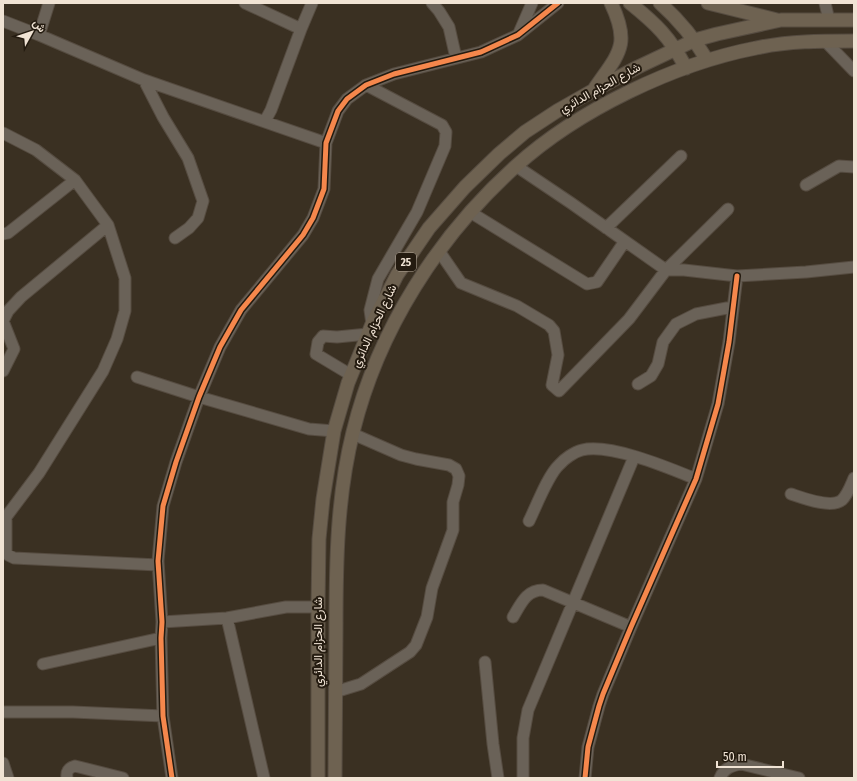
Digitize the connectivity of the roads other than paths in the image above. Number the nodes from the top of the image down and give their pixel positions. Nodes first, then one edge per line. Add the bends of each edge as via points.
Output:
1 (49, 3) edge
2 (245, 3) edge
3 (312, 3) edge
4 (432, 3) edge
5 (532, 3) edge
6 (558, 3) edge
7 (611, 3) edge
8 (630, 3) edge
9 (660, 3) edge
10 (708, 3) edge
11 (825, 3) edge
12 (781, 20) junction
13 (829, 20) junction
14 (854, 20) edge
15 (3, 21) edge
16 (301, 29) junction
17 (39, 35) junction
18 (518, 35) junction
19 (695, 40) junction
20 (825, 41) junction
21 (854, 41) edge
22 (676, 49) junction
23 (456, 58) junction
24 (707, 60) junction
25 (686, 68) junction
26 (854, 71) edge
27 (144, 80) junction
28 (366, 85) junction
29 (594, 90) junction
30 (265, 121) junction
31 (3, 133) edge
32 (326, 143) junction
33 (681, 156) dead end
34 (516, 166) junction
35 (854, 167) edge
36 (75, 180) junction
37 (806, 186) dead end
38 (728, 209) dead end
39 (470, 212) junction
40 (108, 225) junction
41 (606, 228) junction
42 (3, 234) edge
43 (175, 238) dead end
44 (625, 241) junction
45 (439, 251) junction
46 (854, 267) edge
47 (666, 270) junction
48 (737, 276) junction
49 (732, 307) junction
50 (3, 321) edge
51 (370, 329) junction
52 (3, 371) edge
53 (351, 375) junction
54 (137, 377) dead end
55 (638, 384) dead end
56 (199, 397) junction
57 (334, 431) junction
58 (353, 434) junction
59 (634, 457) junction
60 (854, 478) edge
61 (696, 479) junction
62 (791, 494) dead end
63 (5, 519) edge
64 (529, 521) dead end
65 (158, 565) junction
66 (572, 603) junction
67 (318, 607) junction
68 (513, 617) dead end
69 (227, 618) junction
70 (162, 622) junction
71 (631, 627) junction
72 (161, 638) junction
73 (485, 662) dead end
74 (43, 664) dead end
75 (335, 692) junction
76 (3, 712) edge
77 (163, 716) junction
78 (3, 764) edge
79 (8, 778) edge
80 (66, 778) edge
81 (123, 778) edge
82 (172, 778) edge
83 (264, 778) edge
84 (318, 778) edge
85 (335, 778) edge
86 (498, 778) edge
87 (523, 778) edge
88 (585, 778) edge
89 (720, 778) edge
90 (799, 778) edge

1 - 17 street
2 - 16 street
3 - 16 street
4 - 23 street via 449,27
5 - 18 street
6 - 18 street
7 - 29 main road via 620,25 621,46
8 - 22 main road via 656,24
9 - 19 main road
10 - 12 main road
11 - 13 street
12 - 13 main road, شارع الحزام الدائري / 25
12 - 19 main road, شارع الحزام الدائري / 25
13 - 14 main road, شارع الحزام الدائري / 25
15 - 17 street
16 - 30 street
17 - 27 street
18 - 23 street via 481,52
19 - 22 main road, شارع الحزام الدائري / 25
19 - 24 main road
20 - 21 main road, شارع الحزام الدائري / 25
20 - 24 main road, شارع الحزام الدائري / 25 via 755,48
20 - 26 street
22 - 25 main road
22 - 29 main road, شارع الحزام الدائري / 25
23 - 28 street via 394,74
24 - 25 main road, شارع الحزام الدائري / 25
25 - 34 main road, شارع الحزام الدائري / 25 via 634,89 584,117
27 - 30 street
27 - 43 street via 188,158 203,201 198,218
28 - 32 street via 347,99 338,111
28 - 51 street via 442,125 446,132 445,146 417,212 378,279 370,310
29 - 51 main road, شارع الحزام الدائري / 25 via 525,132 465,187 429,228 397,275
30 - 32 street
31 - 36 street via 36,150
32 - 56 street via 324,189 313,218 304,235 241,310 220,347
33 - 41 street
34 - 39 main road, شارع الحزام الدائري / 25
34 - 41 street
35 - 37 street via 839,166
36 - 40 street
36 - 42 street via 8,233
38 - 47 street
39 - 44 street via 587,284 597,282
39 - 45 main road, شارع الحزام الدائري / 25
40 - 50 street via 21,297
40 - 63 street via 125,278 125,311 117,339 80,408 39,473
41 - 44 street
44 - 47 street
45 - 47 street via 461,284 517,306 549,325 554,331 558,355 552,385 559,390 629,319
45 - 58 main road, شارع الحزام الدائري / 25 via 396,320 377,359
46 - 48 street
47 - 48 street
48 - 49 street
49 - 55 street via 696,314 676,324 663,342 658,364 651,376
49 - 61 street via 718,404
50 - 52 street via 14,349
51 - 53 main road, شارع الحزام الدائري / 25
51 - 53 street via 337,337 322,336 318,342 316,354
53 - 57 main road, شارع الحزام الدائري / 25
54 - 56 street
56 - 57 street via 309,430
56 - 65 street via 163,506
57 - 67 main road, شارع الحزام الدائري / 25 via 319,539
58 - 75 main road, شارع الحزام الدائري / 25 via 337,544
58 - 75 street via 416,460 449,465 456,469 459,476 453,502 453,530 432,588 427,617 416,645 410,652 361,684
59 - 61 street
59 - 64 street via 599,448 581,450 567,458 558,465 551,476
59 - 66 street
60 - 62 street via 845,497 834,503
61 - 71 street
63 - 65 street via 6,552 14,558
65 - 70 street
66 - 68 street via 543,590 536,590 524,599
66 - 71 street
66 - 87 street via 528,710 523,738
67 - 69 street via 286,607
67 - 84 main road, شارع الحزام الدائري / 25
69 - 70 street
69 - 83 street
70 - 72 street
71 - 88 street via 598,706 588,747
72 - 74 street
72 - 77 street
73 - 86 street
75 - 85 main road, شارع الحزام الدائري / 25
76 - 77 street
77 - 82 street
78 - 79 street
80 - 81 street via 66,773 75,766
89 - 90 street via 724,770 741,764

